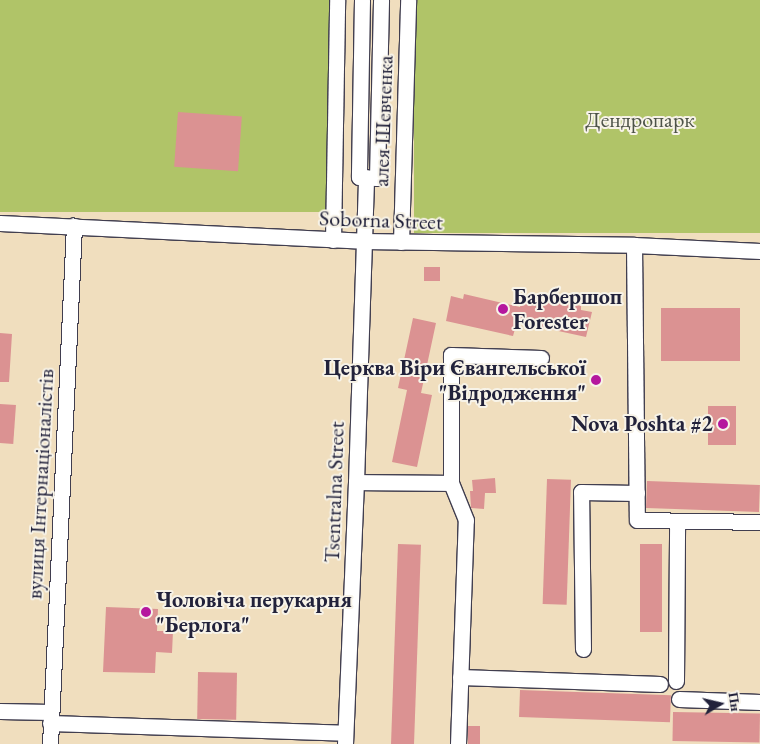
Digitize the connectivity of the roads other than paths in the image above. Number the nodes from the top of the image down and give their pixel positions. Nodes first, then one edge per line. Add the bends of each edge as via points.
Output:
1 (337, 0) edge
2 (362, 0) edge
3 (381, 0) edge
4 (408, 0) edge
5 (366, 177) junction
6 (0, 223) edge
7 (74, 226) junction
8 (333, 240) junction
9 (363, 242) junction
10 (402, 242) junction
11 (634, 245) junction
12 (760, 251) edge
13 (541, 358) dead end
14 (356, 482) junction
15 (451, 483) junction
16 (637, 493) junction
17 (677, 521) junction
18 (760, 522) edge
19 (583, 649) dead end
20 (460, 677) junction
21 (676, 681) dead end
22 (660, 684) dead end
23 (679, 699) dead end
24 (760, 702) edge
25 (0, 711) edge
26 (51, 717) junction
27 (345, 739) edge
28 (50, 744) edge
29 (458, 744) edge

1 - 8 street, алея Шевченка
2 - 5 street, алея Шевченка via 359,177
3 - 5 street, алея Шевченка via 377,178
4 - 10 street, алея Шевченка
5 - 9 street, алея Шевченка
6 - 7 street, Soborna Street
7 - 8 street, Soborna Street
7 - 26 street, вулиця Інтернаціоналістів
8 - 9 street, Soborna Street
9 - 10 street, Soborna Street
9 - 14 street, Tsentralna Street
10 - 11 street, Soborna Street
11 - 12 street, Soborna Street
11 - 16 street
13 - 15 street via 451,355
14 - 15 street
14 - 27 street, Tsentralna Street
15 - 20 street via 466,520
16 - 17 street via 637,520
16 - 19 street via 581,492
17 - 18 street
17 - 21 street
20 - 22 street
20 - 29 street
23 - 24 street
25 - 26 street
26 - 27 street
26 - 28 street, вулиця Інтернаціоналістів

